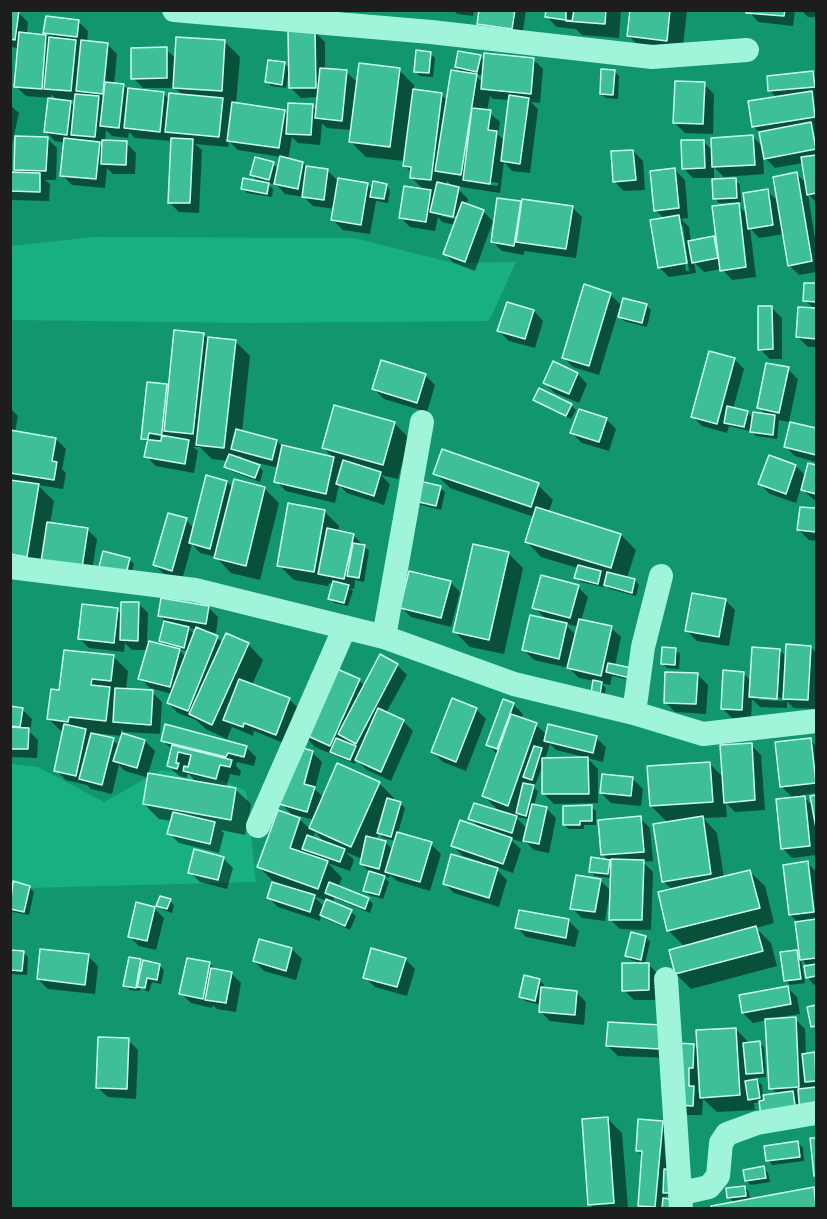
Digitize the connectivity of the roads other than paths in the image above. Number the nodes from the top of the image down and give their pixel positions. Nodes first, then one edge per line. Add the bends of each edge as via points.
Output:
1 (174, 10) edge
2 (432, 21) edge
3 (747, 50) dead end
4 (422, 422) dead end
5 (10, 567) edge
6 (661, 576) dead end
7 (345, 627) junction
8 (384, 637) junction
9 (634, 713) junction
10 (816, 721) edge
11 (258, 826) dead end
12 (666, 979) dead end
13 (816, 1113) edge
14 (681, 1201) edge

1 - 2 street
2 - 3 street via 652,57
4 - 8 street
5 - 7 street via 195,590
6 - 9 street via 643,647
7 - 8 street
7 - 11 street
8 - 9 street via 514,684
9 - 10 street via 703,734
12 - 14 street
13 - 14 street via 757,1123 727,1134 721,1143 718,1176 709,1187

